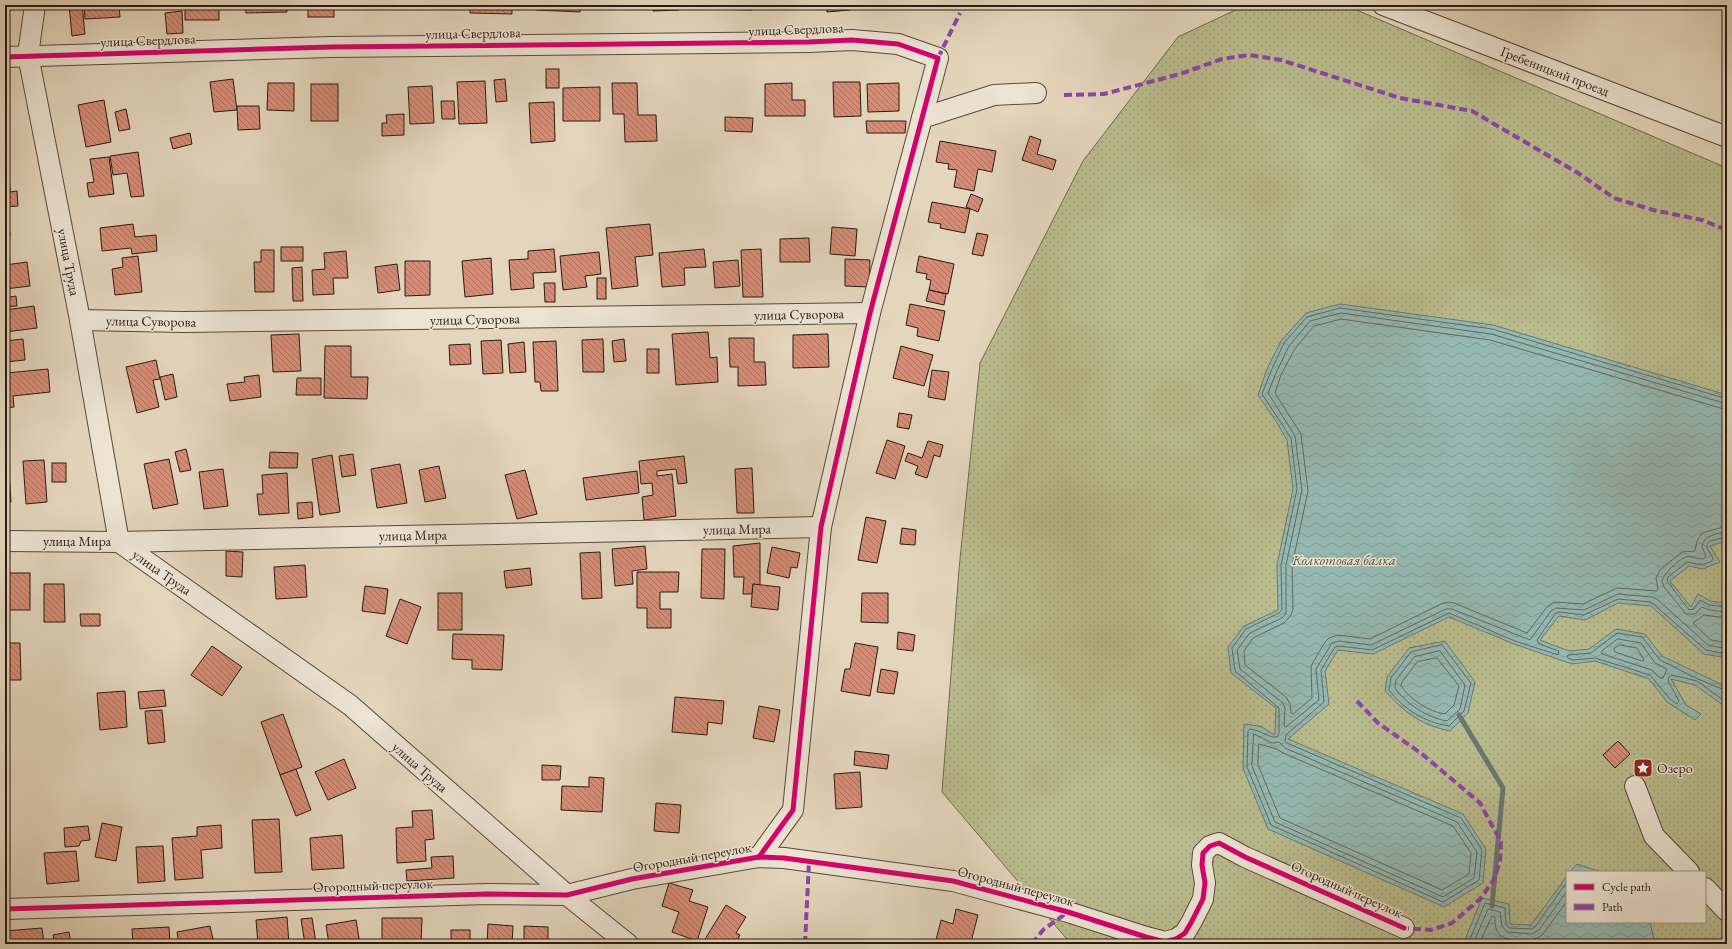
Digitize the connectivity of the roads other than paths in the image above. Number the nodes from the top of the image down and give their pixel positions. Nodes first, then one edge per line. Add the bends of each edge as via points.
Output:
1 (34, 5) edge
2 (1383, 5) edge
3 (28, 55) junction
4 (5, 57) edge
5 (1036, 93) dead end
6 (922, 118) junction
7 (1727, 137) edge
8 (870, 313) junction
9 (80, 320) junction
10 (820, 527) junction
11 (5, 541) edge
12 (119, 542) junction
13 (1635, 786) dead end
14 (759, 857) junction
15 (1688, 871) edge
16 (1706, 889) edge
17 (567, 895) junction
18 (5, 909) edge
19 (1727, 912) edge
20 (1404, 928) dead end
21 (628, 944) edge

1 - 3 street, улица Труда
2 - 7 street, Гребеницкий проезд
3 - 4 street, улица Свердлова
3 - 6 street, улица Свердлова via 332,47 852,40 898,44 938,58
3 - 9 street, улица Труда
5 - 6 street via 994,95
6 - 8 street
8 - 9 street, улица Суворова via 184,322
8 - 10 street
9 - 12 street, улица Труда
10 - 12 street, улица Мира
10 - 14 street via 793,810
11 - 12 street, улица Мира
12 - 17 street, улица Труда via 350,705
13 - 15 street via 1654,836
14 - 17 street, Огородный переулок via 632,879
14 - 20 street, Огородный переулок via 809,861 953,881 1068,912 1165,942 1185,933 1192,921 1203,899 1204,853 1210,846 1219,843
16 - 19 street
17 - 18 street, Огородный переулок via 487,894
17 - 21 street, улица Труда

